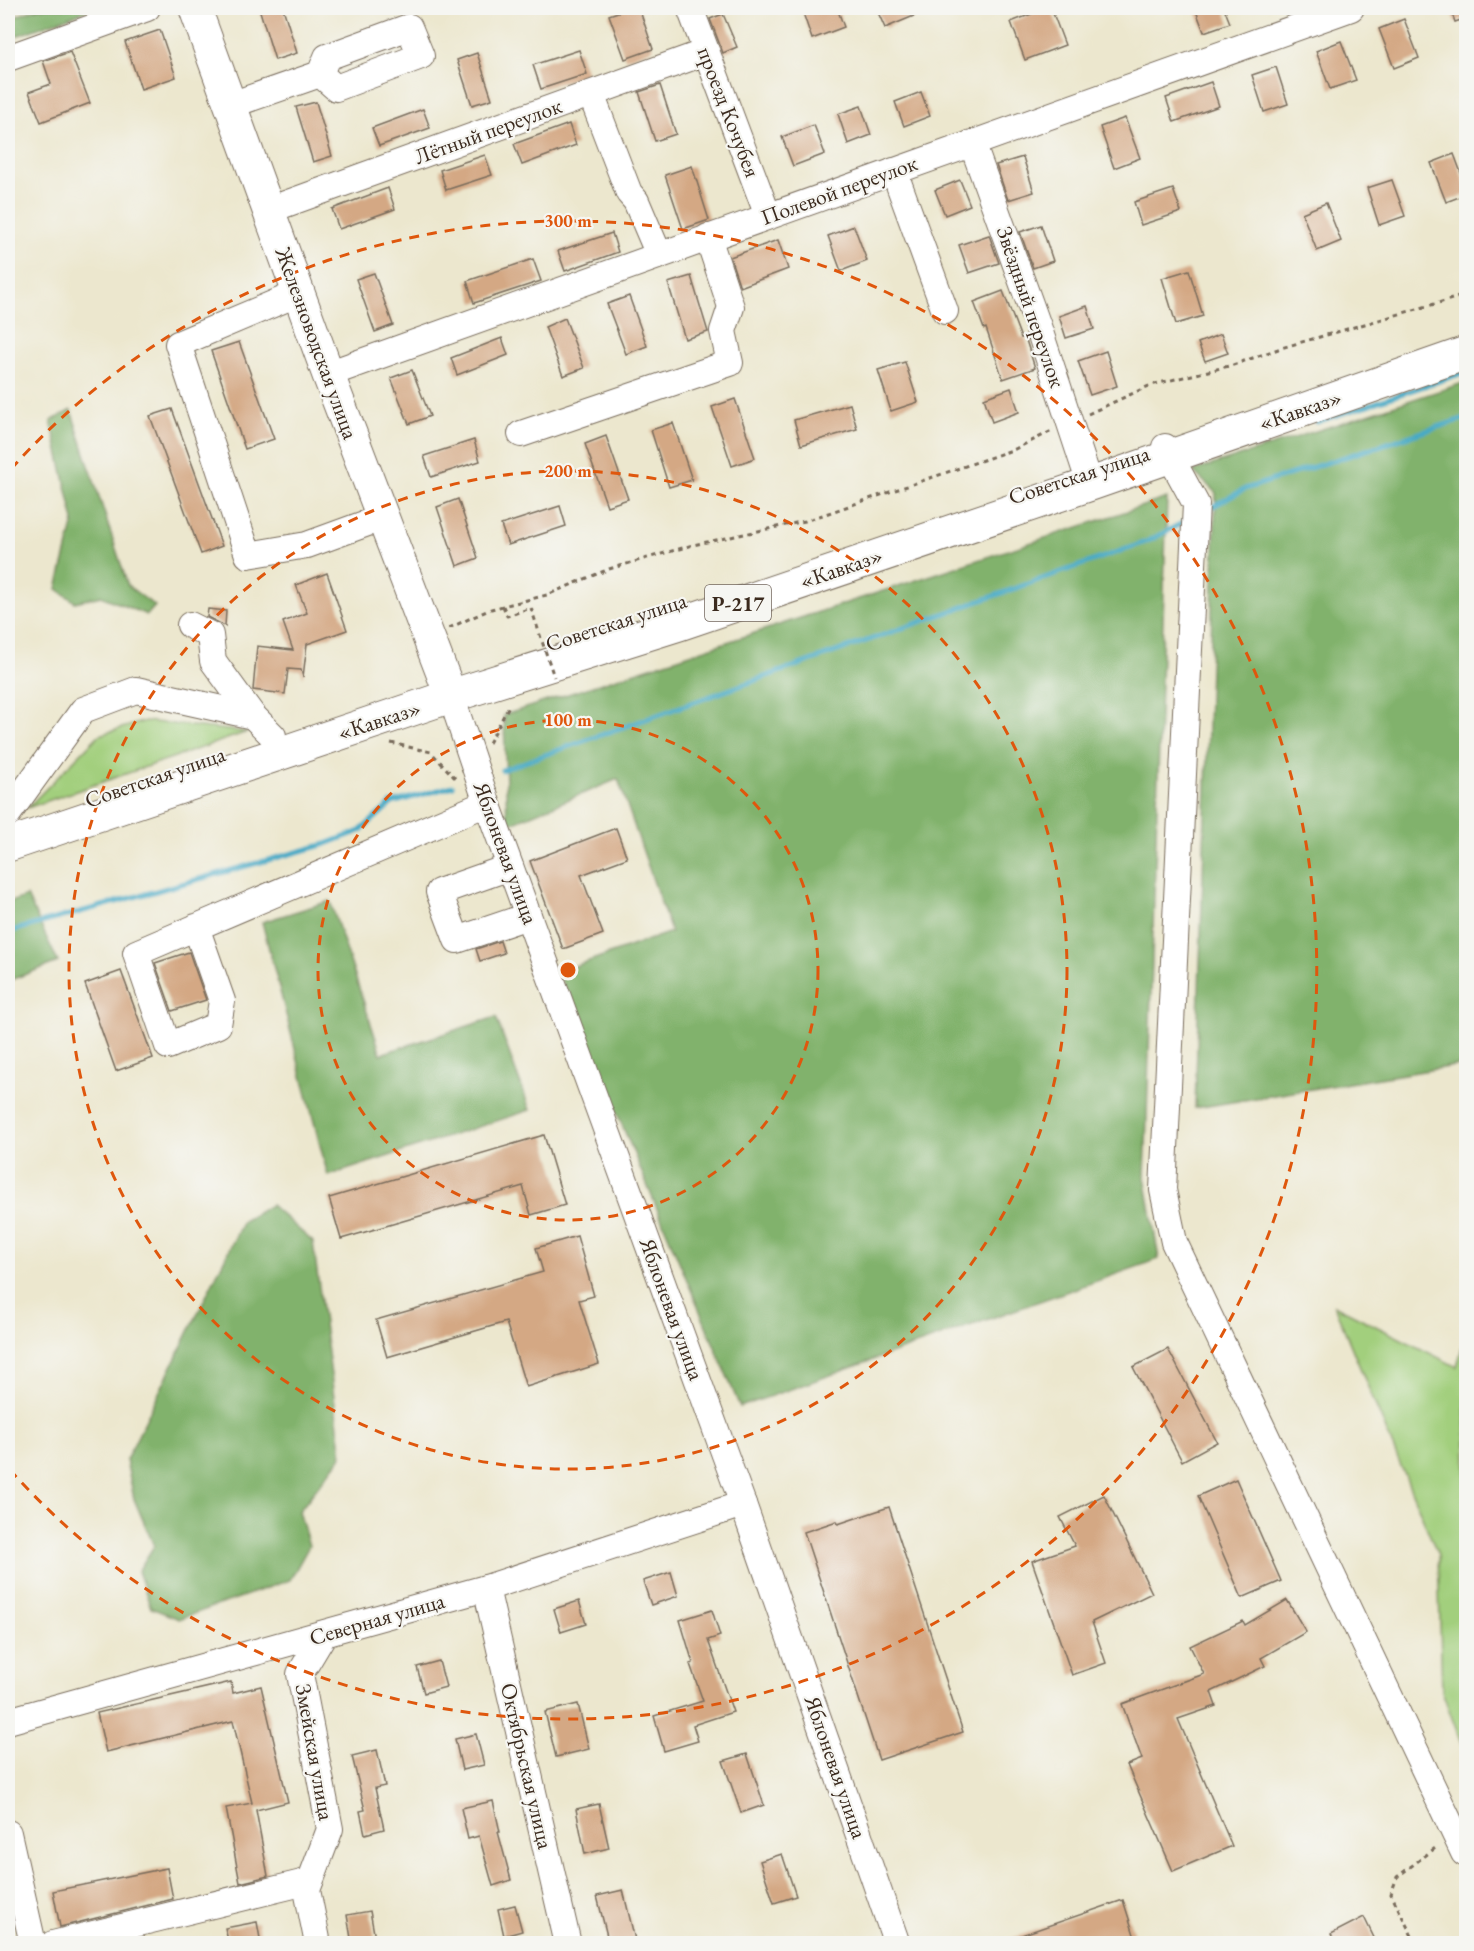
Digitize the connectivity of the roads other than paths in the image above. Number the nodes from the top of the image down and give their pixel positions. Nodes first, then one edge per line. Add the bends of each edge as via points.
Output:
1 (147, 8) edge
2 (195, 8) edge
3 (690, 8) edge
4 (1351, 8) edge
5 (706, 52) junction
6 (8, 58) edge
7 (320, 74) dead end
8 (591, 94) junction
9 (231, 105) junction
10 (972, 143) junction
11 (894, 171) junction
12 (269, 210) junction
13 (768, 216) junction
14 (708, 237) junction
15 (658, 255) junction
16 (299, 293) junction
17 (945, 311) dead end
18 (1467, 344) edge
19 (1467, 353) edge
20 (327, 374) junction
21 (521, 434) dead end
22 (1167, 452) junction
23 (1086, 472) junction
24 (381, 518) junction
25 (190, 625) dead end
26 (447, 687) junction
27 (263, 726) junction
28 (487, 803) junction
29 (8, 814) edge
30 (8, 829) edge
31 (8, 845) edge
32 (510, 867) junction
33 (528, 916) junction
34 (196, 927) junction
35 (743, 1504) junction
36 (486, 1588) junction
37 (324, 1634) junction
38 (8, 1721) edge
39 (8, 1833) edge
40 (1459, 1843) road end
41 (310, 1881) junction
42 (33, 1944) edge
43 (53, 1944) edge
44 (318, 1944) edge
45 (568, 1944) edge
46 (897, 1944) edge

1 - 6 street
2 - 9 main road, Железноводская улица
3 - 5 street, проезд Кочубея
4 - 10 street, Полевой переулок
5 - 8 street, Лётный переулок
5 - 13 street, проезд Кочубея
7 - 9 street
8 - 12 street, Лётный переулок
8 - 15 street
9 - 12 main road, Железноводская улица
10 - 11 street, Полевой переулок
10 - 23 street, Звёздный переулок
11 - 13 street, Полевой переулок
11 - 17 street
12 - 16 main road, Железноводская улица
13 - 14 street, Полевой переулок
14 - 15 street, Полевой переулок
14 - 21 street via 730,308 723,331 730,363
15 - 20 street, Полевой переулок
16 - 20 main road, Железноводская улица
16 - 24 street via 178,345 248,555 307,544
18 - 22 highway, Советская улица / Р-217
19 - 22 highway, «Кавказ» / Р-217
20 - 24 main road, Железноводская улица
22 - 23 highway, Советская улица / Р-217
22 - 26 highway, «Кавказ» / Р-217 via 679,624
22 - 40 street via 1196,504 1163,1190 1174,1242
23 - 26 highway, Советская улица / Р-217
24 - 26 main road, Железноводская улица
25 - 27 street via 210,635 213,661
26 - 27 highway, Советская улица / Р-217
26 - 28 street, Яблоневая улица
26 - 31 highway, «Кавказ» / Р-217
27 - 29 street via 136,690 83,710
27 - 30 highway, Советская улица / Р-217
28 - 32 street, Яблоневая улица
28 - 34 street
32 - 33 street, Яблоневая улица
32 - 33 street via 439,892 457,940
33 - 35 street, Яблоневая улица
34 - 34 street via 136,953 168,1046 218,1025 222,1001
35 - 36 street, Северная улица
35 - 46 street, Яблоневая улица
36 - 37 street, Северная улица
36 - 45 street, Октябрьская улица
37 - 38 street, Северная улица
37 - 41 street, Змейская улица via 300,1674 330,1829
39 - 42 street
41 - 43 street
41 - 44 street, Змейская улица via 307,1890

